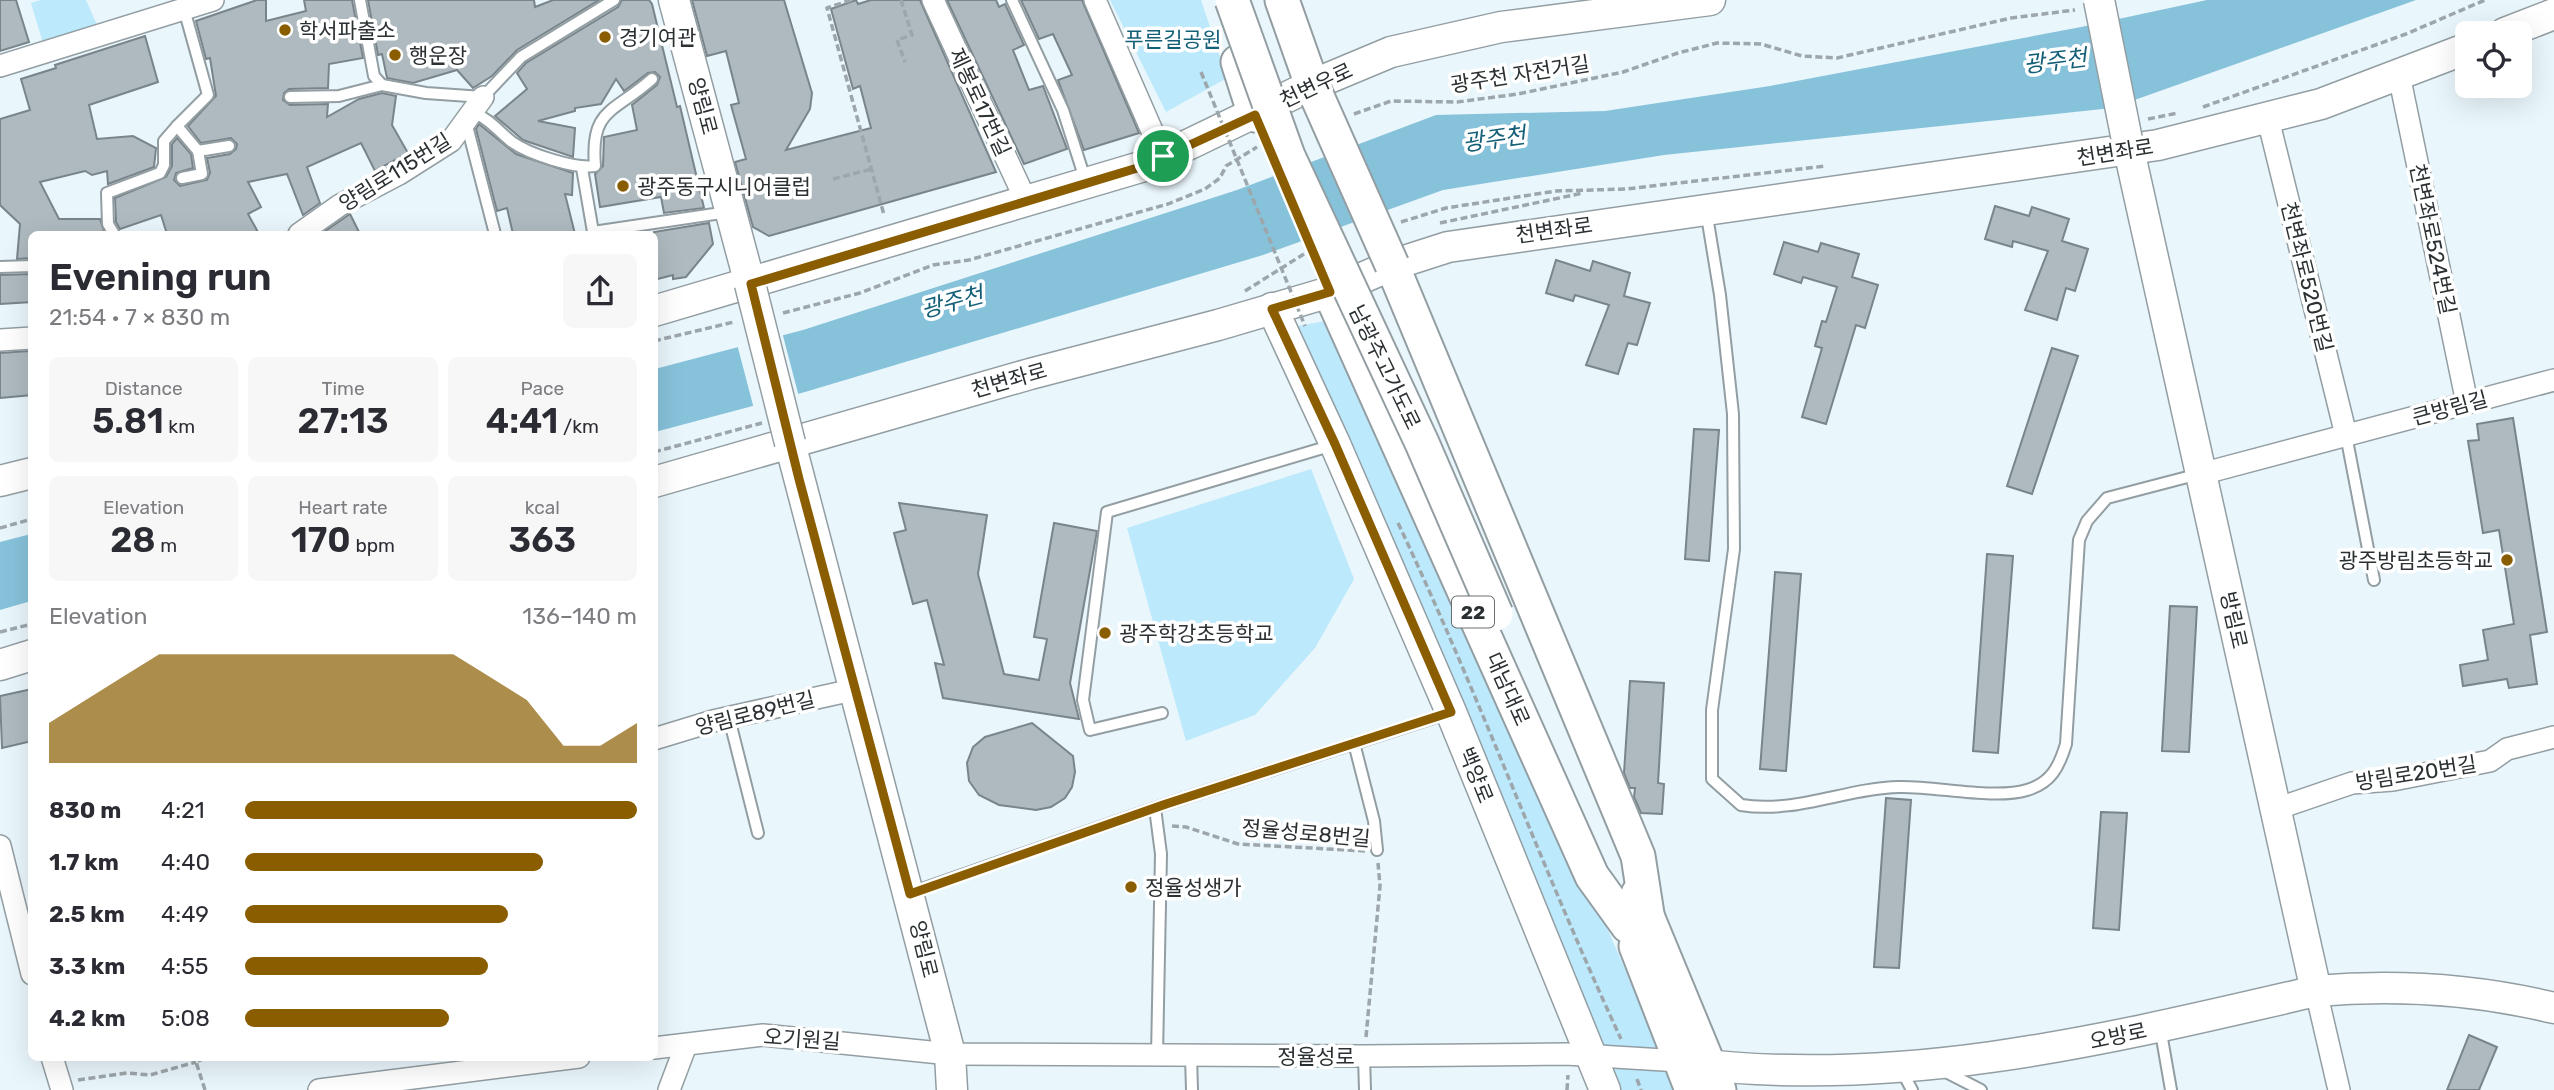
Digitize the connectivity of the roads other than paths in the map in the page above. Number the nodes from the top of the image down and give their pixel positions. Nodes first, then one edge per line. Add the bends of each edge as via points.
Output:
1 (360, 0) edge
2 (614, 0) edge
3 (674, 0) edge
4 (933, 0) edge
5 (1012, 0) edge
6 (1095, 0) edge
7 (1217, 0) edge
8 (1232, 0) edge
9 (1254, 0) edge
10 (1282, 0) edge
11 (1710, 0) edge
12 (199, 3) edge
13 (1664, 3) edge
14 (2090, 5) edge
15 (2554, 14) edge
16 (2532, 23) edge
17 (2455, 53) edge
18 (0, 66) edge
19 (2399, 75) junction
20 (652, 79) dead end
21 (382, 85) junction
22 (1312, 85) junction
23 (290, 97) dead end
24 (474, 110) junction
25 (2268, 119) junction
26 (177, 126) junction
27 (1258, 130) junction
28 (229, 146) dead end
29 (2129, 150) junction
30 (198, 151) junction
31 (1163, 156) junction
32 (582, 167) junction
33 (181, 178) dead end
34 (1086, 184) junction
35 (1027, 203) junction
36 (1705, 208) junction
37 (731, 212) junction
38 (112, 231) edge
39 (303, 231) edge
40 (494, 231) edge
41 (593, 231) edge
42 (600, 231) edge
43 (1392, 265) junction
44 (28, 266) edge
45 (0, 267) edge
46 (751, 284) junction
47 (1330, 292) junction
48 (1272, 309) junction
49 (658, 310) edge
50 (28, 338) edge
51 (0, 341) edge
52 (2554, 380) edge
53 (2467, 403) junction
54 (2346, 435) junction
55 (790, 443) junction
56 (1335, 444) junction
57 (28, 474) edge
58 (2201, 474) junction
59 (0, 481) edge
60 (658, 481) edge
61 (2374, 580) dead end
62 (1504, 612) junction
63 (28, 656) edge
64 (0, 665) edge
65 (857, 689) junction
66 (1451, 712) junction
67 (1161, 713) dead end
68 (729, 718) junction
69 (2554, 737) edge
70 (658, 738) edge
71 (1354, 743) junction
72 (1155, 808) junction
73 (2276, 808) junction
74 (758, 833) dead end
75 (0, 846) edge
76 (1377, 850) road end
77 (910, 894) junction
78 (24, 913) edge
79 (1638, 920) junction
80 (28, 944) edge
81 (2316, 991) junction
82 (2554, 1008) edge
83 (2160, 1027) junction
84 (686, 1045) junction
85 (658, 1048) edge
86 (950, 1054) junction
87 (1592, 1054) junction
88 (1157, 1055) junction
89 (1191, 1055) junction
90 (1364, 1056) junction
91 (53, 1061) edge
92 (509, 1061) edge
93 (456, 1064) edge
94 (1944, 1071) junction
95 (1700, 1077) edge
96 (1908, 1083) edge
97 (61, 1087) edge
98 (319, 1090) edge
99 (670, 1090) edge
100 (952, 1090) edge
101 (1192, 1090) edge
102 (1365, 1090) edge
103 (1605, 1090) edge
104 (1981, 1090) edge
105 (2171, 1090) edge
106 (2339, 1090) edge

1 - 21 lane via 374,76
2 - 24 lane, 양림로115번길 via 521,57
3 - 37 street, 양림로
4 - 35 street, 제봉로17번길
5 - 34 lane via 1063,110
6 - 31 street
7 - 27 main road, 22
8 - 62 main road, 남광주고가도로, bridge via 1288,156
9 - 62 main road, 남광주고가도로 via 1310,153 1397,338
10 - 22 main road, 22
11 - 13 street, 천변우로
12 - 18 street
12 - 26 lane via 208,95
13 - 22 street, 천변우로 via 1435,40 1391,52
14 - 29 street, 방림로, bridge
15 - 16 street
17 - 19 street, 천변좌로
19 - 25 street, 천변좌로
19 - 53 street, 천변좌로524번길
20 - 32 lane via 597,124 595,166
21 - 23 lane via 339,96
21 - 24 lane via 426,93
22 - 27 street, 천변우로
22 - 43 main road, 22, bridge
24 - 32 lane via 518,146
24 - 39 street, 양림로115번길 via 452,141
24 - 40 lane
25 - 29 street, 천변좌로
25 - 54 street, 천변좌로520번길
26 - 30 lane
26 - 38 lane via 163,141 160,173 107,193
27 - 31 street, 천변우로
27 - 47 main road, 22
28 - 30 lane
29 - 36 street, 천변좌로
29 - 58 street, 방림로
30 - 33 lane via 202,174
31 - 34 street, 천변우로
32 - 41 lane
34 - 35 street, 천변우로
35 - 46 street, 천변우로
36 - 43 street, 천변좌로 via 1486,239
36 - 58 lane via 1720,295 1733,428 1734,550 1712,710 1712,779 1741,805 1830,801 1901,787 2014,793 2048,780 2060,765 2066,744 2079,540 2087,521 2107,498
37 - 42 lane
37 - 46 street, 양림로
43 - 47 street, 천변좌로
43 - 79 main road, 대남대로 / 22 via 1638,856
44 - 45 lane
46 - 49 street, 천변우로
46 - 55 street, 양림로, bridge
47 - 48 street, 천변좌로
47 - 79 main road, 대남대로 / 22 via 1592,876
48 - 55 street, 천변좌로
48 - 56 street, 백양로
50 - 51 street
52 - 53 street, 큰방림길
53 - 54 street, 큰방림길
54 - 58 street, 큰방림길
54 - 61 lane
55 - 60 street, 천변좌로
55 - 65 street, 양림로
56 - 66 street, 백양로
56 - 67 lane via 1107,512 1083,700 1090,730
57 - 59 street
58 - 73 street, 방림로
62 - 79 main road, 대남대로
63 - 64 street
65 - 68 street, 양림로89번길
65 - 77 street, 양림로
66 - 71 lane
66 - 87 street, 백양로
68 - 70 street, 양림로89번길
68 - 74 lane
69 - 73 street, 방림로20번길 via 2507,748 2490,761 2352,783
71 - 72 lane
71 - 76 lane
72 - 77 lane
72 - 88 lane via 1161,854
73 - 81 street, 방림로
75 - 78 street
77 - 86 street, 양림로
78 - 80 street
79 - 95 main road, 대남대로 / 22
81 - 82 street, 오방로 via 2439,988
81 - 83 street, 오방로
81 - 106 street, 방림로
83 - 94 street, 오방로
83 - 105 lane
84 - 85 street, 오기원길
84 - 86 street, 오기원길 via 762,1035
84 - 99 street
86 - 88 street, 정율성로
86 - 100 street, 양림로
87 - 90 street, 정율성로
87 - 95 street, 정율성로
87 - 103 street, 백양로
88 - 89 street, 정율성로
89 - 90 street, 정율성로
89 - 101 lane
90 - 102 lane
91 - 97 street
92 - 93 street
93 - 98 street
94 - 96 street, 오방로
94 - 104 lane
95 - 96 street, 오방로

